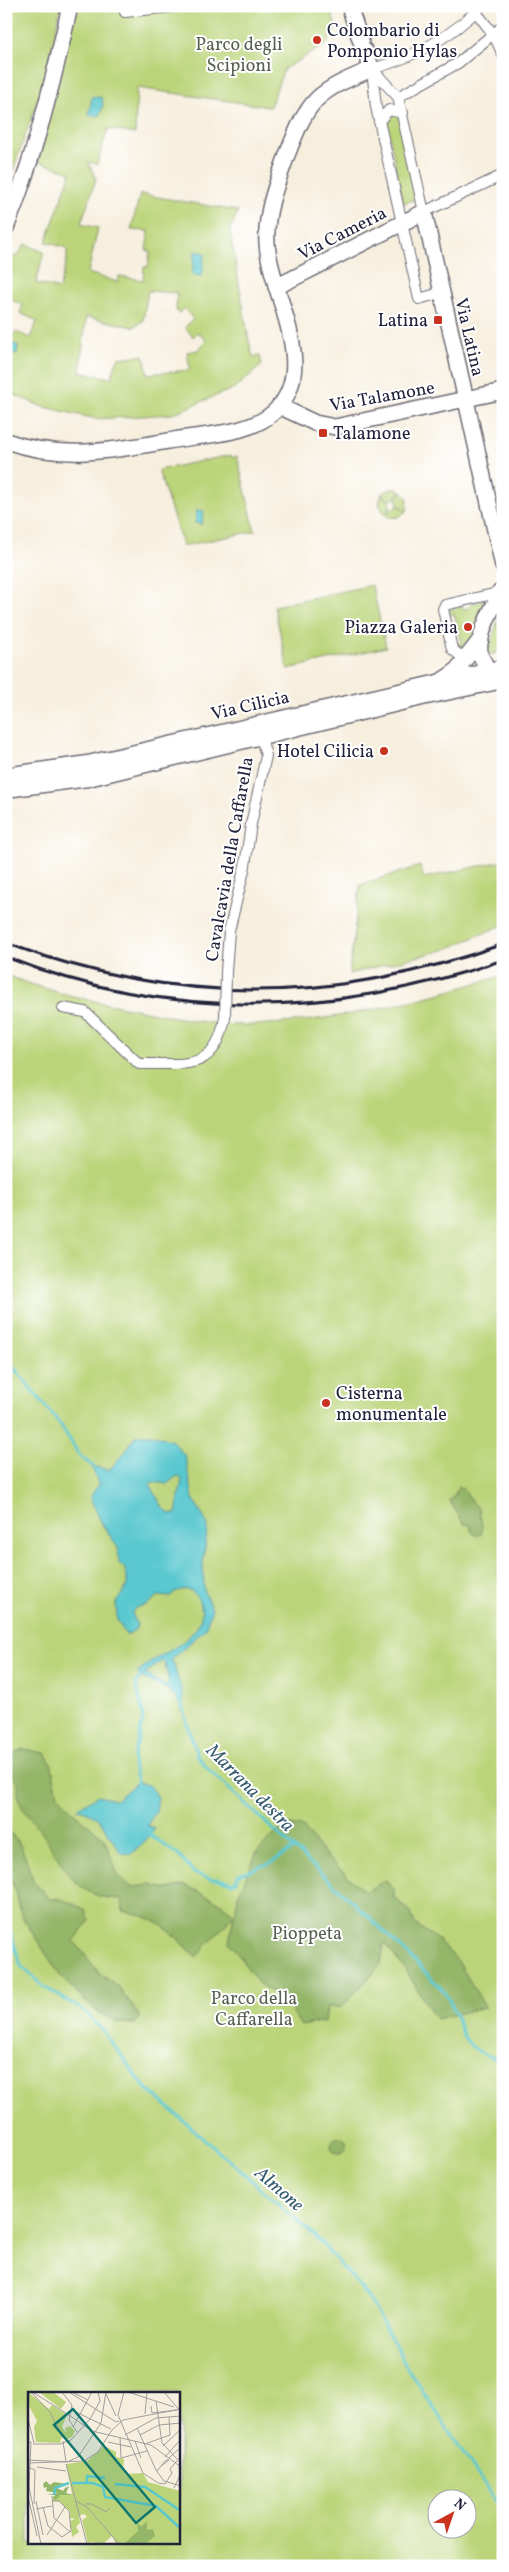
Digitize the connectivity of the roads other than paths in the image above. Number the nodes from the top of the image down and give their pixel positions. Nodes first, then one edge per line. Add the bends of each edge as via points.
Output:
1 (70, 6) edge
2 (182, 6) edge
3 (349, 6) edge
4 (478, 9) edge
5 (125, 12) dead end
6 (503, 26) edge
7 (494, 35) junction
8 (503, 55) edge
9 (372, 69) junction
10 (398, 97) junction
11 (403, 113) junction
12 (379, 121) junction
13 (503, 175) edge
14 (424, 212) junction
15 (402, 224) junction
16 (6, 228) edge
17 (276, 286) junction
18 (440, 293) junction
19 (503, 391) edge
20 (464, 399) junction
21 (279, 406) junction
22 (6, 441) edge
23 (503, 566) edge
24 (503, 586) edge
25 (503, 591) edge
26 (481, 639) junction
27 (469, 657) junction
28 (498, 675) edge
29 (440, 682) junction
30 (261, 736) junction
31 (6, 776) edge
32 (6, 789) edge
33 (63, 1008) dead end

1 - 16 street via 44,115
2 - 5 street
3 - 9 street
4 - 7 street
4 - 9 street via 450,33 420,52
6 - 7 street
7 - 8 street
7 - 10 street via 458,63
9 - 10 street, Via Latina
9 - 12 street, Via Latina
9 - 17 street via 333,86 312,102 304,114 270,209 267,244
10 - 11 street, Via Latina
11 - 12 street via 389,110
11 - 14 street, Via Latina
12 - 15 street, Via Latina
13 - 14 street
14 - 15 street, Via Cameria
14 - 18 street, Via Latina
15 - 17 street, Via Cameria
15 - 18 street, Via Latina via 419,299
17 - 21 street via 294,361 293,377
18 - 20 street, Via Latina
19 - 20 street, Via Talamone
20 - 21 street, Via Talamone via 335,427 315,423
20 - 23 street, Via Latina
21 - 22 street via 263,420 238,429 115,450 62,453
24 - 27 street via 492,594 445,605 443,609 452,649
25 - 26 street via 491,610
26 - 27 street
26 - 28 street via 480,651
27 - 29 street
28 - 29 main road, Via Cilicia
28 - 30 main road, Via Cilicia
29 - 31 main road, Via Cilicia via 88,764
30 - 32 main road, Via Cilicia via 88,778
30 - 33 street, Cavalcavia della Caffarella, bridge via 266,756 229,931 225,1018 219,1042 206,1057 189,1062 139,1064 85,1012

